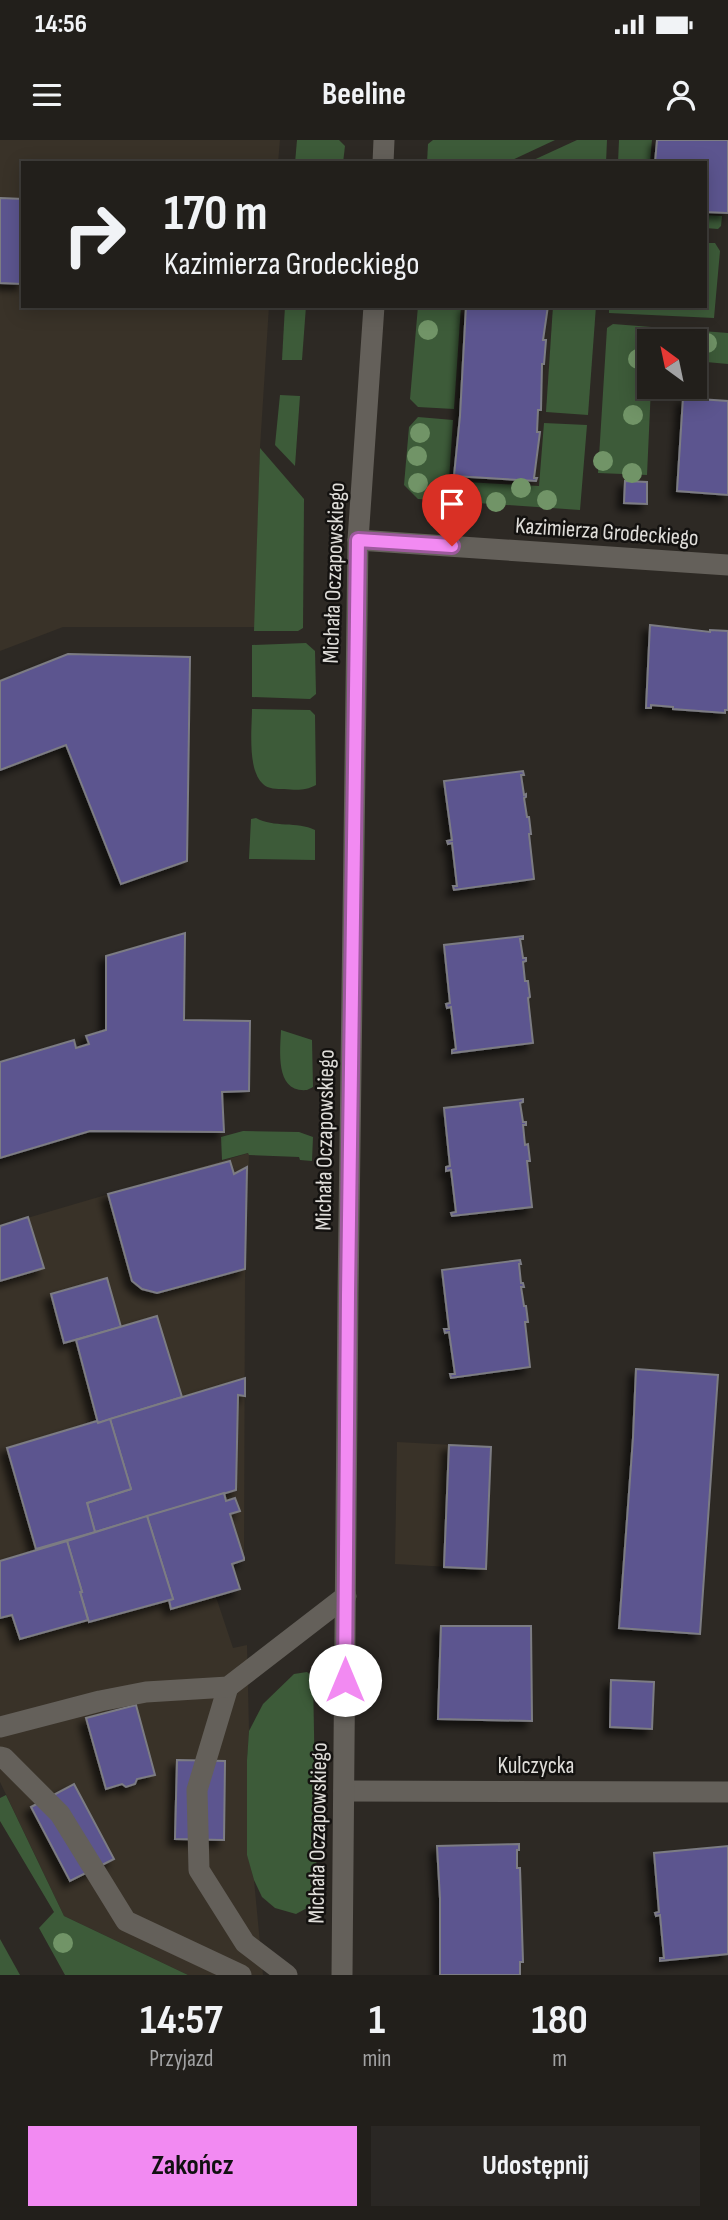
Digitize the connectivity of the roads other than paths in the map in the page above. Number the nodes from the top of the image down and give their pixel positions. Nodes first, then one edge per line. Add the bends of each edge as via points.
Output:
1 (384, 140) edge
2 (383, 161) edge
3 (373, 308) edge
4 (358, 540) junction
5 (728, 565) edge
6 (346, 1596) junction
7 (228, 1687) junction
8 (0, 1727) edge
9 (0, 1757) edge
10 (344, 1791) junction
11 (728, 1792) edge
12 (241, 1975) edge
13 (287, 1975) edge
14 (342, 1975) edge

1 - 2 street
3 - 4 street, Michała Oczapowskiego
4 - 5 street, Kazimierza Grodeckiego
4 - 6 street, Michała Oczapowskiego
6 - 7 street
6 - 10 street, Michała Oczapowskiego
7 - 8 street via 146,1692
7 - 13 street via 197,1790 199,1870 245,1942
9 - 12 street via 60,1814 126,1921
10 - 11 street, Kulczycka
10 - 14 street, Michała Oczapowskiego

